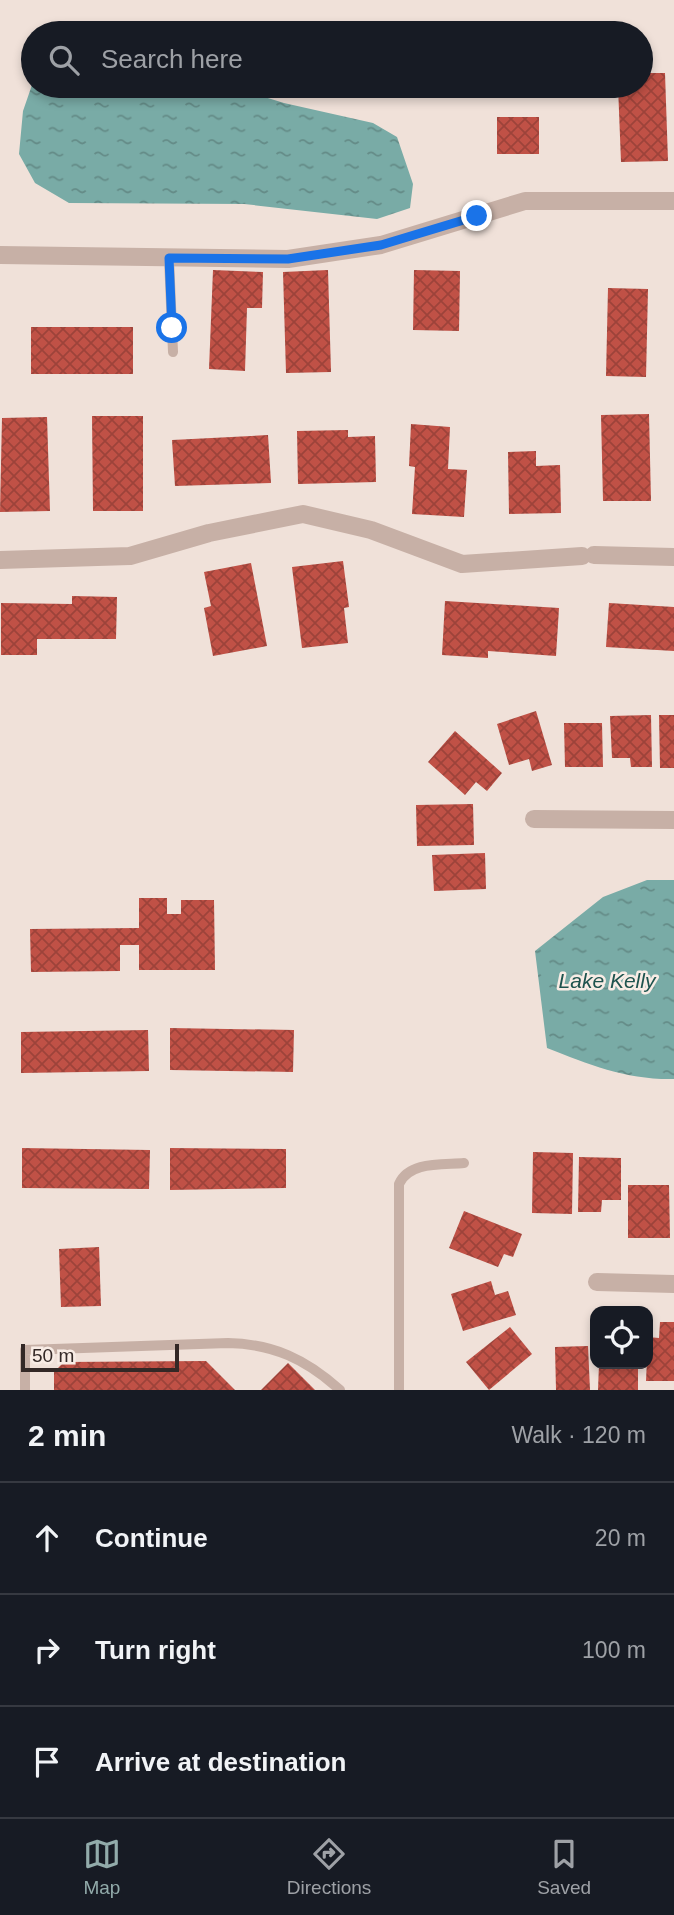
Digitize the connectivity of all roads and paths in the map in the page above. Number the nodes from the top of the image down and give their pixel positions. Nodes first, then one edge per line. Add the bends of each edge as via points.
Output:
1 (674, 201) edge
2 (0, 255) edge
3 (169, 258) junction
4 (173, 352) dead end
5 (674, 557) edge
6 (0, 560) edge
7 (534, 819) dead end
8 (674, 820) edge
9 (464, 1163) dead end
10 (597, 1282) dead end
11 (674, 1284) edge
12 (25, 1390) edge
13 (340, 1390) edge
14 (399, 1390) edge

1 - 3 street via 525,201 368,248 288,259
2 - 3 street
3 - 4 lane
5 - 6 street via 588,556 462,564 371,530 303,514 209,533 130,556
7 - 8 street
9 - 14 lane via 417,1168 399,1184
10 - 11 street
12 - 13 lane via 25,1350 228,1343 283,1351 320,1372

